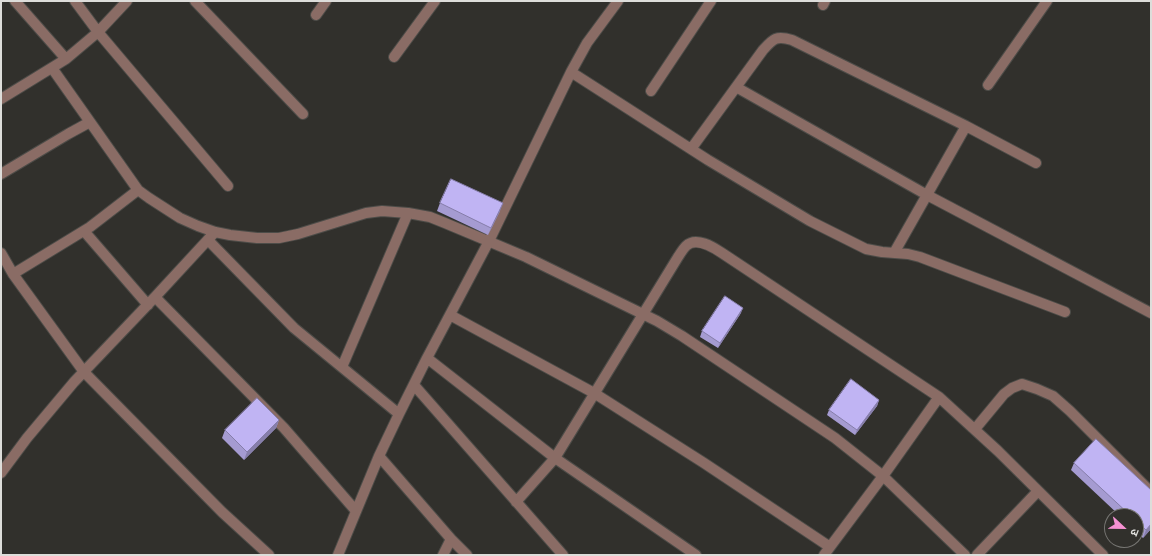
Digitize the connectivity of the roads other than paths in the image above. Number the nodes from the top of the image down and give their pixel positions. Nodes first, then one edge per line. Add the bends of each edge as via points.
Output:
1 (15, 1) edge
2 (75, 1) edge
3 (127, 1) edge
4 (195, 1) edge
5 (326, 1) edge
6 (435, 1) edge
7 (618, 1) edge
8 (711, 1) edge
9 (1047, 1) edge
10 (316, 15) dead end
11 (98, 32) junction
12 (394, 57) dead end
13 (66, 59) junction
14 (52, 68) junction
15 (571, 72) junction
16 (988, 85) dead end
17 (736, 87) junction
18 (651, 91) dead end
19 (1, 99) edge
20 (303, 114) dead end
21 (90, 122) junction
22 (966, 126) junction
23 (691, 149) junction
24 (1036, 163) dead end
25 (1, 174) edge
26 (228, 186) dead end
27 (138, 190) junction
28 (927, 195) junction
29 (408, 213) junction
30 (84, 231) junction
31 (212, 236) junction
32 (489, 241) junction
33 (1, 253) edge
34 (894, 253) junction
35 (13, 274) junction
36 (156, 297) junction
37 (148, 305) junction
38 (1066, 312) dead end
39 (643, 314) junction
40 (1151, 314) edge
41 (450, 315) junction
42 (426, 358) junction
43 (342, 368) junction
44 (84, 372) junction
45 (414, 385) junction
46 (594, 393) junction
47 (939, 397) junction
48 (399, 414) junction
49 (975, 429) junction
50 (379, 456) junction
51 (555, 458) junction
52 (1, 473) edge
53 (883, 476) junction
54 (1038, 490) junction
55 (1151, 492) edge
56 (516, 502) junction
57 (356, 511) junction
58 (451, 539) junction
59 (827, 551) edge
60 (269, 555) edge
61 (338, 555) edge
62 (443, 555) edge
63 (467, 555) edge
64 (563, 555) edge
65 (696, 555) edge
66 (965, 555) edge
67 (977, 555) edge
68 (1103, 555) edge

1 - 13 street
2 - 11 street
3 - 11 street
4 - 20 street
5 - 10 street
6 - 12 street
7 - 15 street
8 - 18 street
9 - 16 street
11 - 13 street
11 - 26 street
13 - 14 street
14 - 19 street
14 - 21 street
15 - 23 street
15 - 32 street
17 - 22 street via 773,39 783,37
17 - 23 street
17 - 28 street
21 - 25 street
21 - 27 street
22 - 24 street
22 - 28 street
23 - 34 street via 810,221 866,249
27 - 30 street
27 - 31 street
28 - 34 street
28 - 40 street
29 - 31 street via 366,213 279,238
29 - 32 street via 445,222
29 - 43 street
30 - 35 street
30 - 37 street
31 - 36 street
31 - 43 street via 294,328
32 - 39 street
32 - 41 street
33 - 35 street
34 - 38 street via 920,257
35 - 44 street
36 - 37 street
36 - 57 street via 284,428
37 - 44 street
39 - 46 street
39 - 47 street via 687,245 696,242 706,244
39 - 53 street via 682,336 835,438
41 - 42 street
41 - 46 street
42 - 45 street
42 - 51 street
43 - 48 street
44 - 52 street via 27,438
44 - 60 street via 222,512
45 - 48 street
45 - 56 street
46 - 51 street
46 - 59 street via 704,463
47 - 49 street
47 - 53 street
48 - 50 street
49 - 54 street
49 - 55 street via 1012,388 1022,384 1038,389 1053,396 1070,411
50 - 57 street
50 - 58 street
51 - 56 street
51 - 65 street
53 - 59 street
53 - 66 street
54 - 67 street
54 - 68 street
56 - 64 street
57 - 61 street
58 - 62 street
58 - 63 street

